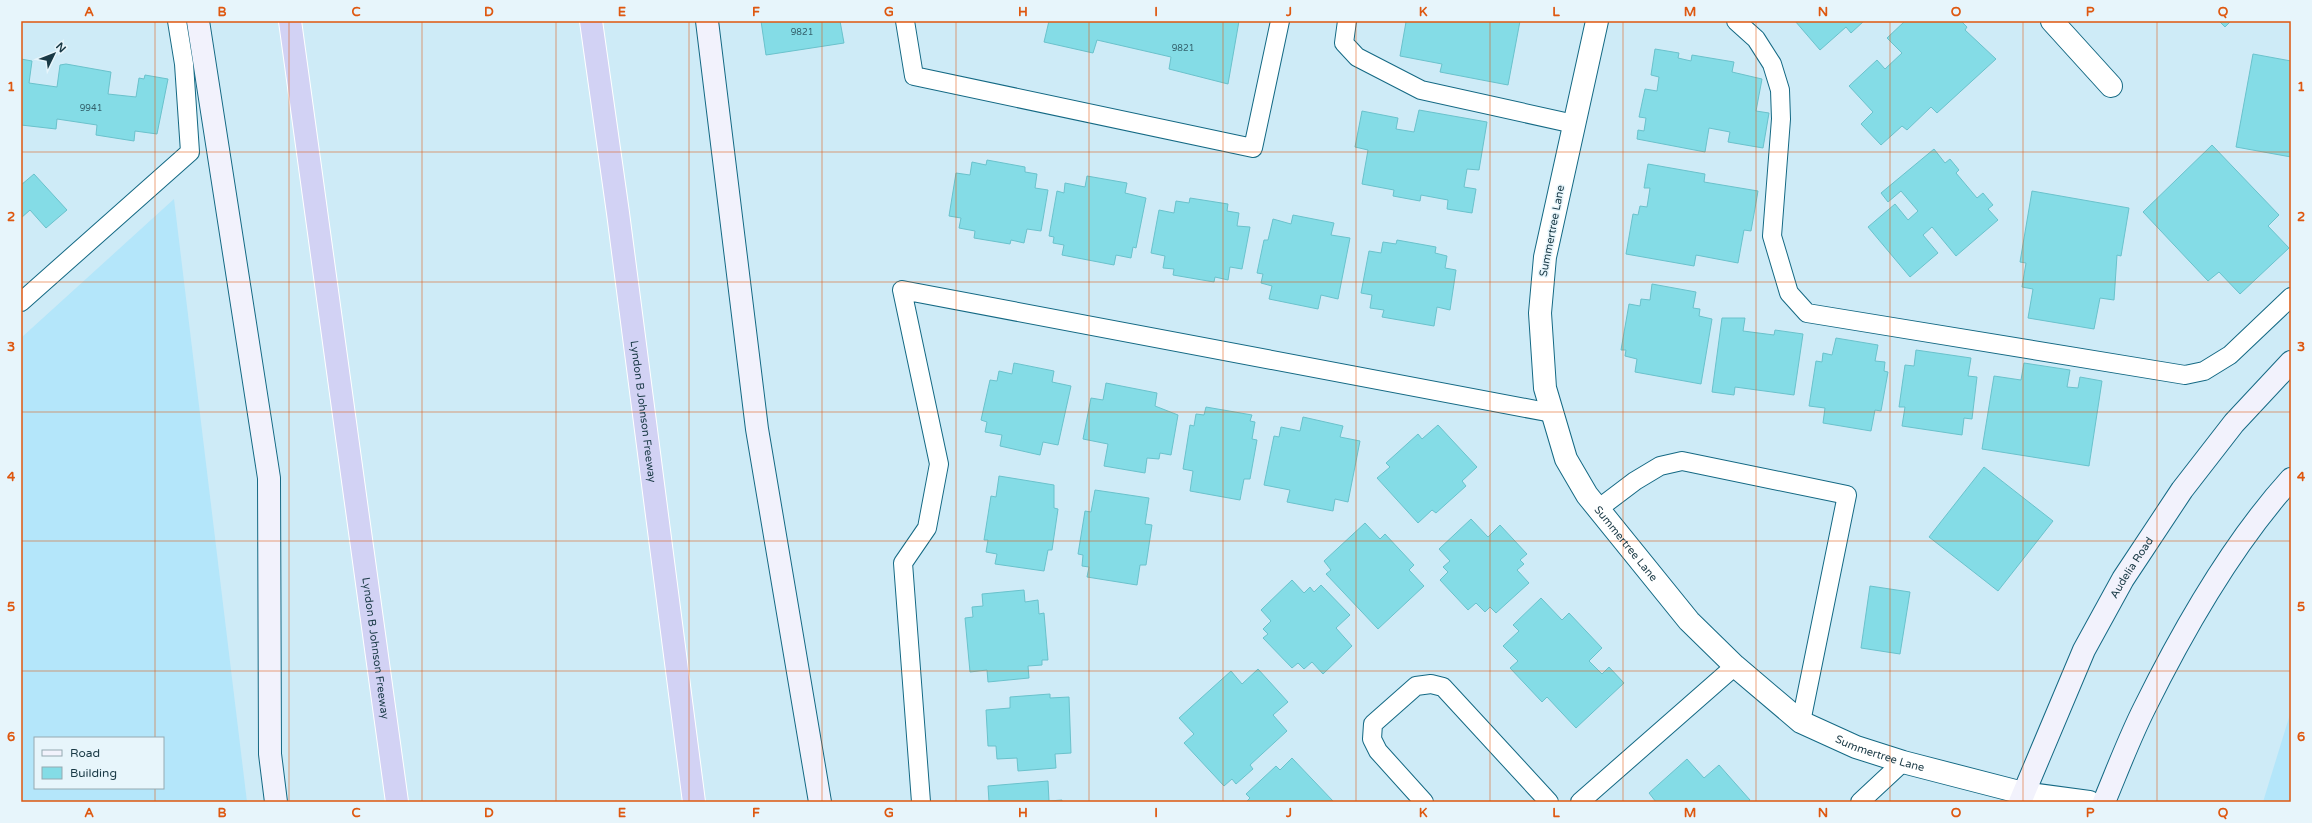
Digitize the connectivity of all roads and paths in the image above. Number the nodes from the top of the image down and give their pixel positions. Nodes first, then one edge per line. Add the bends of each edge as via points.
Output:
1 (177, 21) edge
2 (198, 21) edge
3 (290, 21) edge
4 (707, 21) edge
5 (905, 21) edge
6 (1280, 21) edge
7 (1347, 21) edge
8 (1597, 21) edge
9 (1736, 21) edge
10 (2052, 21) edge
11 (591, 23) edge
12 (2111, 86) dead end
13 (1574, 124) junction
14 (2291, 297) edge
15 (21, 302) edge
16 (2291, 362) edge
17 (1552, 413) junction
18 (2290, 482) edge
19 (1598, 509) junction
20 (1735, 666) junction
21 (1802, 722) junction
22 (1903, 762) junction
23 (2022, 797) edge
24 (276, 802) edge
25 (397, 802) edge
26 (694, 802) edge
27 (820, 802) edge
28 (921, 802) edge
29 (1424, 802) edge
30 (1549, 802) edge
31 (1580, 802) edge
32 (1860, 802) edge
33 (2089, 802) edge
34 (2104, 802) edge

1 - 15 lane via 184,64 190,152
2 - 24 main road via 269,478 270,754
3 - 25 highway, Lyndon B Johnson Freeway
4 - 27 main road via 757,429
5 - 6 lane via 914,76 1253,148
7 - 13 lane via 1344,43 1357,57 1421,90
8 - 13 street, Summertree Lane
9 - 14 lane via 1756,38 1768,58 1780,90 1781,119 1772,236 1789,293 1807,313 2185,375 2204,372 2230,355
10 - 12 street
11 - 26 highway, Lyndon B Johnson Freeway
13 - 17 street, Summertree Lane via 1545,257 1540,313 1545,388
16 - 23 main road, Audelia Road via 2234,423 2182,490 2123,579 2084,650
17 - 19 street, Summertree Lane via 1566,459 1587,496
17 - 28 lane via 902,290 939,464 927,528 903,564
18 - 34 main road via 2242,541 2190,623 2143,710
19 - 20 street, Summertree Lane via 1689,621
19 - 21 lane via 1660,466 1682,461 1847,495
20 - 21 street, Summertree Lane
20 - 31 lane
21 - 22 street, Summertree Lane via 1856,747
22 - 23 street, Summertree Lane
22 - 32 lane
23 - 33 street, Summertree Lane
29 - 30 lane via 1378,751 1372,739 1373,724 1416,686 1431,684 1443,687

